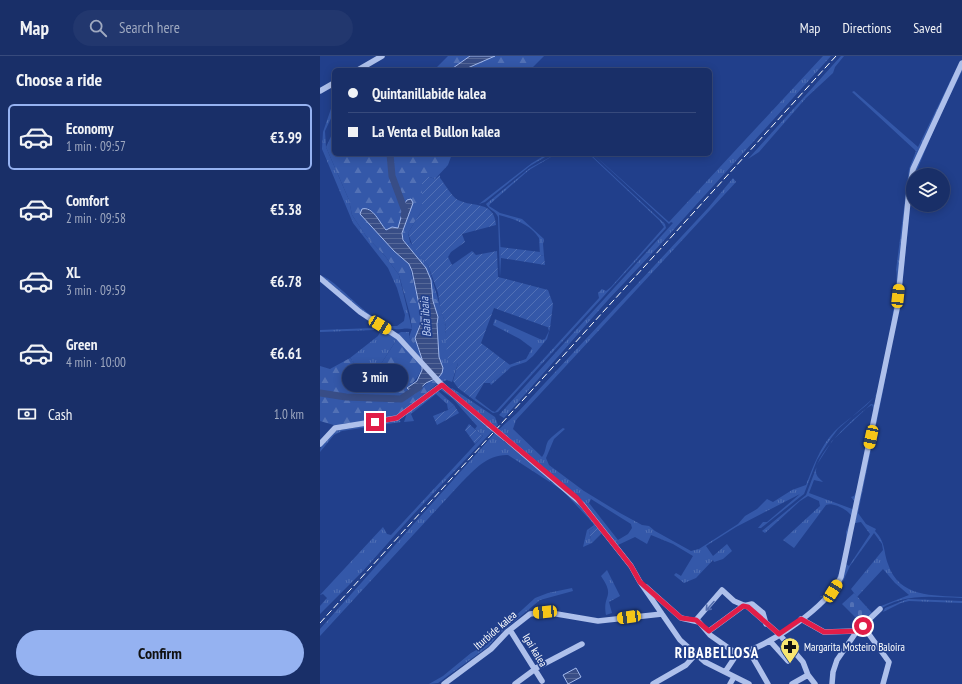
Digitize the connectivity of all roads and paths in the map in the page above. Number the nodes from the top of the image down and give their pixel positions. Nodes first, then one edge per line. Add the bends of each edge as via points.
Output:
1 (382, 56) edge
2 (962, 63) edge
3 (361, 68) edge
4 (332, 84) edge
5 (320, 92) edge
6 (320, 278) edge
7 (442, 385) junction
8 (320, 444) edge
9 (640, 582) junction
10 (743, 606) junction
11 (880, 609) dead end
12 (662, 614) junction
13 (681, 618) junction
14 (801, 619) junction
15 (696, 620) junction
16 (863, 626) junction
17 (672, 628) junction
18 (510, 630) junction
19 (709, 631) junction
20 (858, 631) junction
21 (779, 634) junction
22 (770, 641) junction
23 (582, 644) dead end
24 (749, 651) junction
25 (696, 654) junction
26 (737, 654) junction
27 (788, 661) dead end
28 (535, 670) junction
29 (725, 672) junction
30 (808, 674) junction
31 (734, 677) junction
32 (542, 681) dead end
33 (444, 684) edge
34 (515, 684) edge
35 (653, 684) edge
36 (730, 684) edge
37 (749, 684) edge
38 (768, 684) edge
39 (792, 684) edge
40 (815, 684) edge
41 (832, 684) edge
42 (883, 684) edge

1 - 3 street
2 - 14 street via 913,169 897,309 843,570 838,584 823,602
4 - 5 street
6 - 7 street via 360,312 398,337
7 - 8 street via 397,418 335,428
7 - 9 street, bridge via 577,498 631,566
9 - 12 street
9 - 13 street
10 -> 15 street via 722,590
10 - 19 street
10 - 21 street via 748,607
11 - 16 street
12 - 17 street
12 - 18 street, Iturbide kalea via 598,621 545,612 535,613
13 - 15 street
13 - 17 street via 676,619
14 - 20 street via 824,632
14 - 21 street
15 - 19 street
16 - 20 street
16 - 42 street via 889,662
17 - 25 street via 680,640
18 - 28 street, Igai kalea
18 - 33 street, Iturbide kalea via 492,649
19 - 26 street via 710,635
20 - 41 street via 837,660
21 - 22 street
21 - 30 street via 803,662
22 - 24 street
22 - 27 street
23 - 28 street
24 - 26 street
24 - 38 street
25 - 29 street via 705,662
25 - 35 street via 686,665
26 - 29 street
28 - 32 street, Igai kalea
28 - 34 street
29 - 31 street
30 - 39 street
30 - 40 street
31 - 36 street
31 - 37 street

